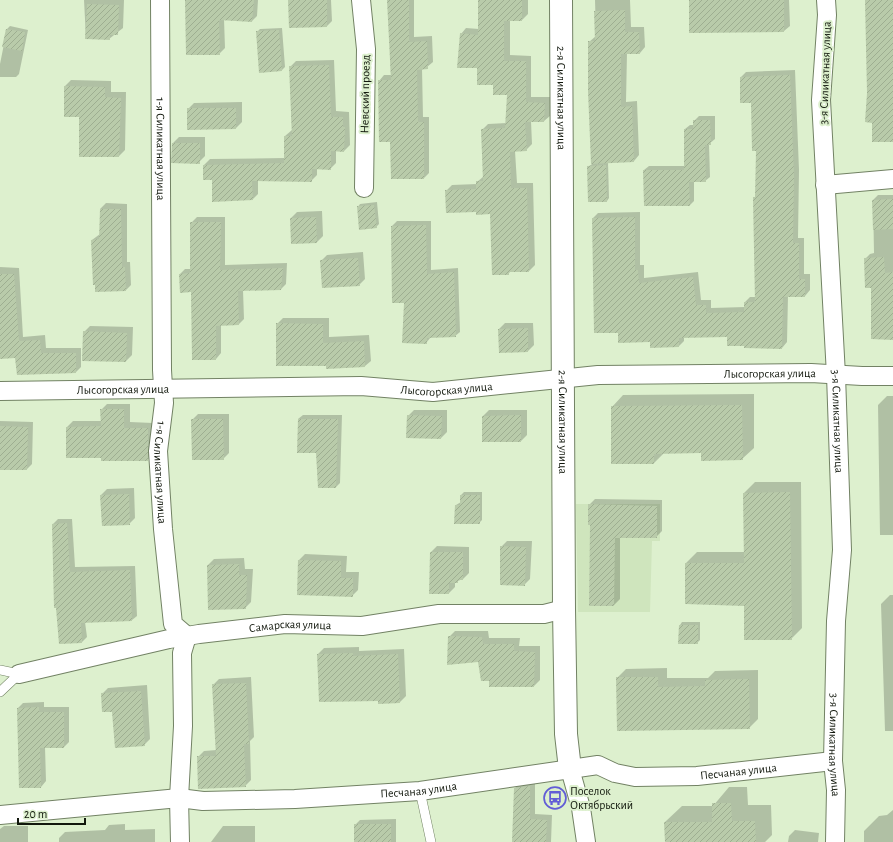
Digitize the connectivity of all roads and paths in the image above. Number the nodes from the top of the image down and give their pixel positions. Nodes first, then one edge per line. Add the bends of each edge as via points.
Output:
1 (160, 0) edge
2 (361, 0) edge
3 (561, 0) edge
4 (826, 0) edge
5 (893, 179) edge
6 (825, 185) junction
7 (364, 188) dead end
8 (836, 375) junction
9 (893, 376) edge
10 (562, 377) junction
11 (164, 390) junction
12 (0, 391) edge
13 (564, 609) junction
14 (187, 636) junction
15 (0, 670) edge
16 (19, 674) junction
17 (0, 692) edge
18 (833, 761) junction
19 (570, 769) junction
20 (420, 791) junction
21 (178, 798) junction
22 (0, 815) edge
23 (180, 842) edge
24 (431, 842) edge
25 (586, 842) edge
26 (835, 842) edge

1 - 11 street, 1-я Силикатная улица
2 - 7 street, Невский проезд via 366,48
3 - 10 street, 2-я Силикатная улица
4 - 6 street, 3-я Силикатная улица via 821,100
5 - 6 street
6 - 8 street, 3-я Силикатная улица
8 - 9 street, Лысогорская улица
8 - 10 street, Лысогорская улица via 811,373
8 - 18 street, 3-я Силикатная улица via 842,550 836,621
10 - 11 street, Лысогорская улица via 541,382 433,392 361,386
10 - 13 street, 2-я Силикатная улица
11 - 12 street, Лысогорская улица
11 - 14 street, 1-я Силикатная улица via 158,451 163,529 173,624
13 - 14 street, Самарская улица via 544,614 439,614 362,626 285,624
13 - 19 street, 2-я Силикатная улица via 566,734
14 - 16 street, Самарская улица
14 - 21 street via 182,653 183,726
15 - 16 lane
16 - 17 lane
18 - 19 street, Песчаная улица via 697,776 635,777 615,773 598,765
18 - 26 street, 3-я Силикатная улица via 836,790
19 - 20 street, Песчаная улица
19 - 25 street, 2-я Силикатная улица via 582,808
20 - 21 street, Песчаная улица via 296,799 203,801
20 - 24 lane
21 - 22 street, Песчаная улица
21 - 23 street

